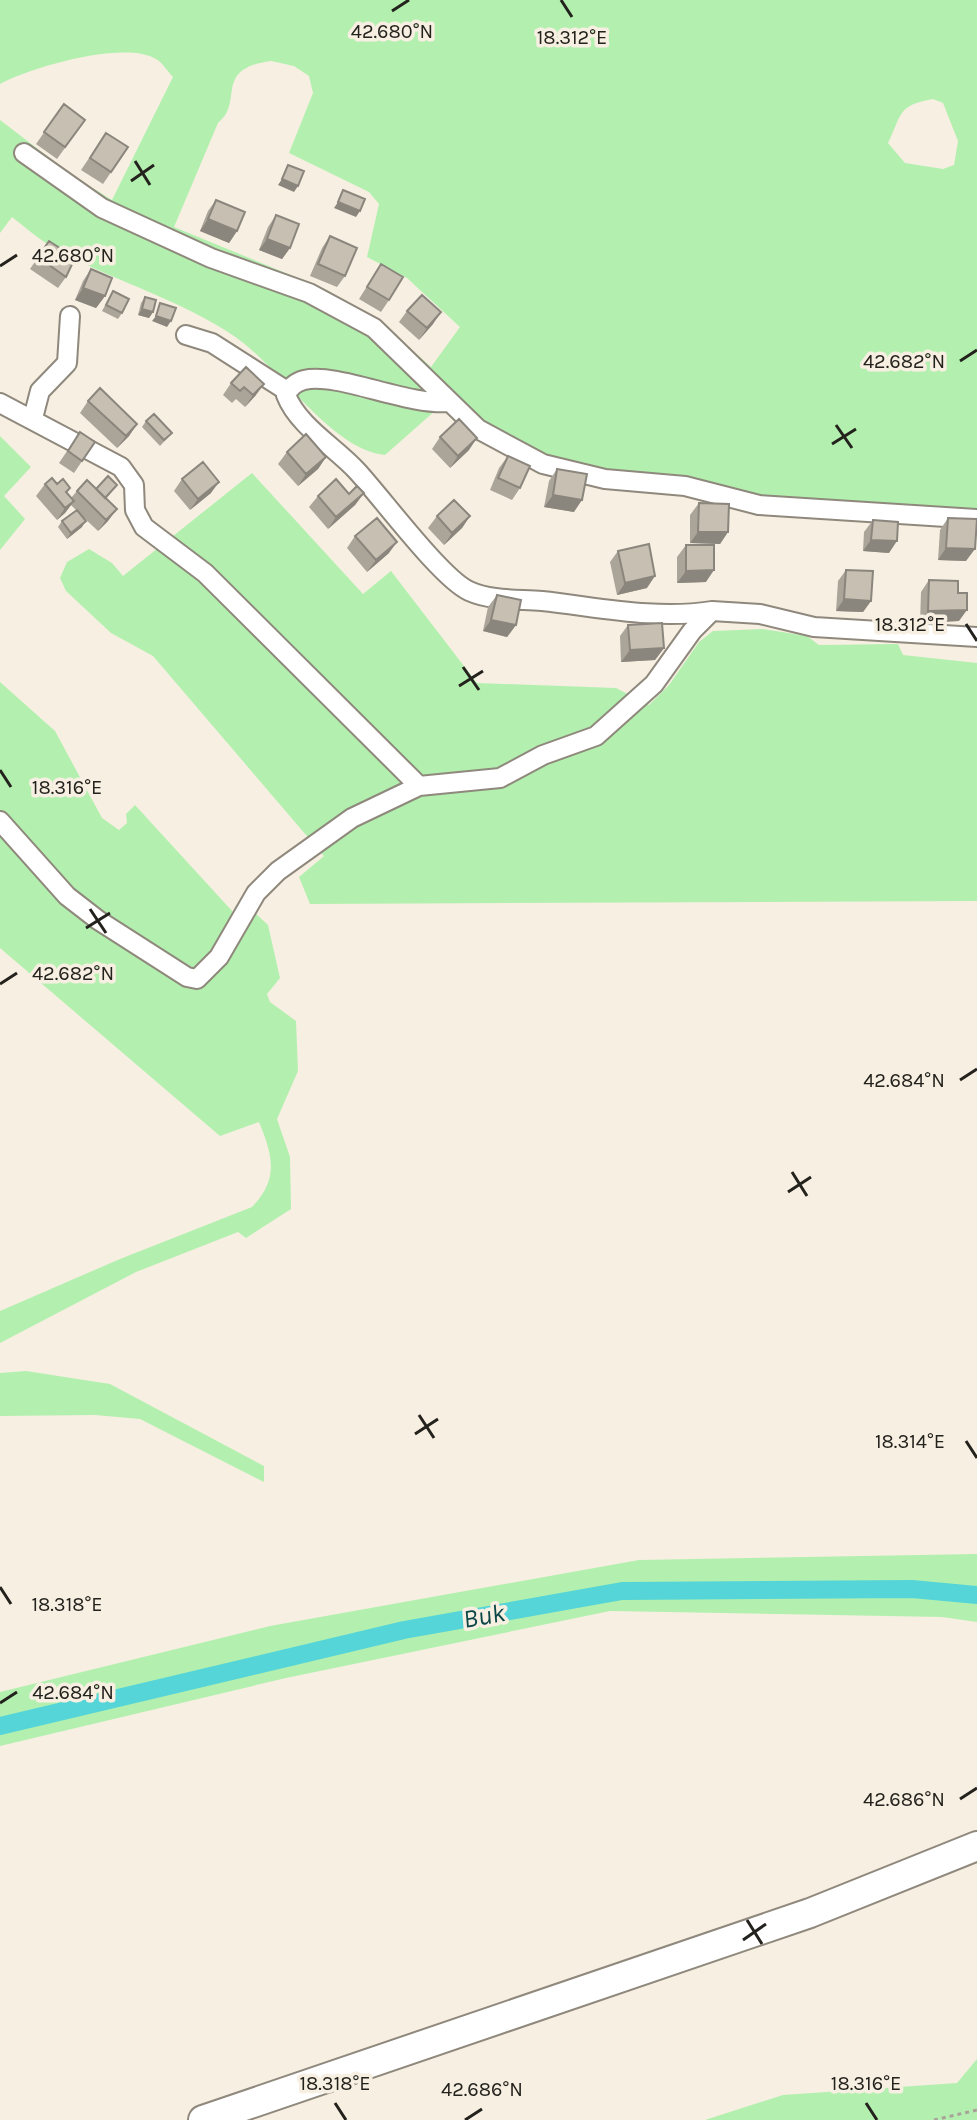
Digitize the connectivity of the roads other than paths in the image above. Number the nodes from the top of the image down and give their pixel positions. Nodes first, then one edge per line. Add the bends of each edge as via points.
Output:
1 (24, 153) dead end
2 (70, 316) dead end
3 (186, 335) dead end
4 (287, 391) junction
5 (450, 402) junction
6 (0, 403) edge
7 (33, 418) junction
8 (977, 519) edge
9 (712, 611) junction
10 (977, 637) edge
11 (419, 786) junction
12 (0, 821) edge
13 (977, 1846) edge
14 (203, 2120) edge

1 - 5 street via 102,208 211,258 309,293 374,328
2 - 7 street via 67,363 40,391
3 - 4 street via 220,348
4 - 5 street via 305,380 323,380 415,400
4 - 9 street via 287,400 317,435 386,502 450,578 469,591 616,611 681,616
5 - 8 street via 478,429 509,448 573,473 685,486 759,505
6 - 7 street
7 - 11 street via 121,467 134,485 135,510 144,527 205,573
9 - 10 street via 760,614 814,627
9 - 11 street via 654,684 596,736 500,778
11 - 12 street via 352,818 278,871 256,893 219,957 197,979 67,896
13 - 14 main road via 810,1913

